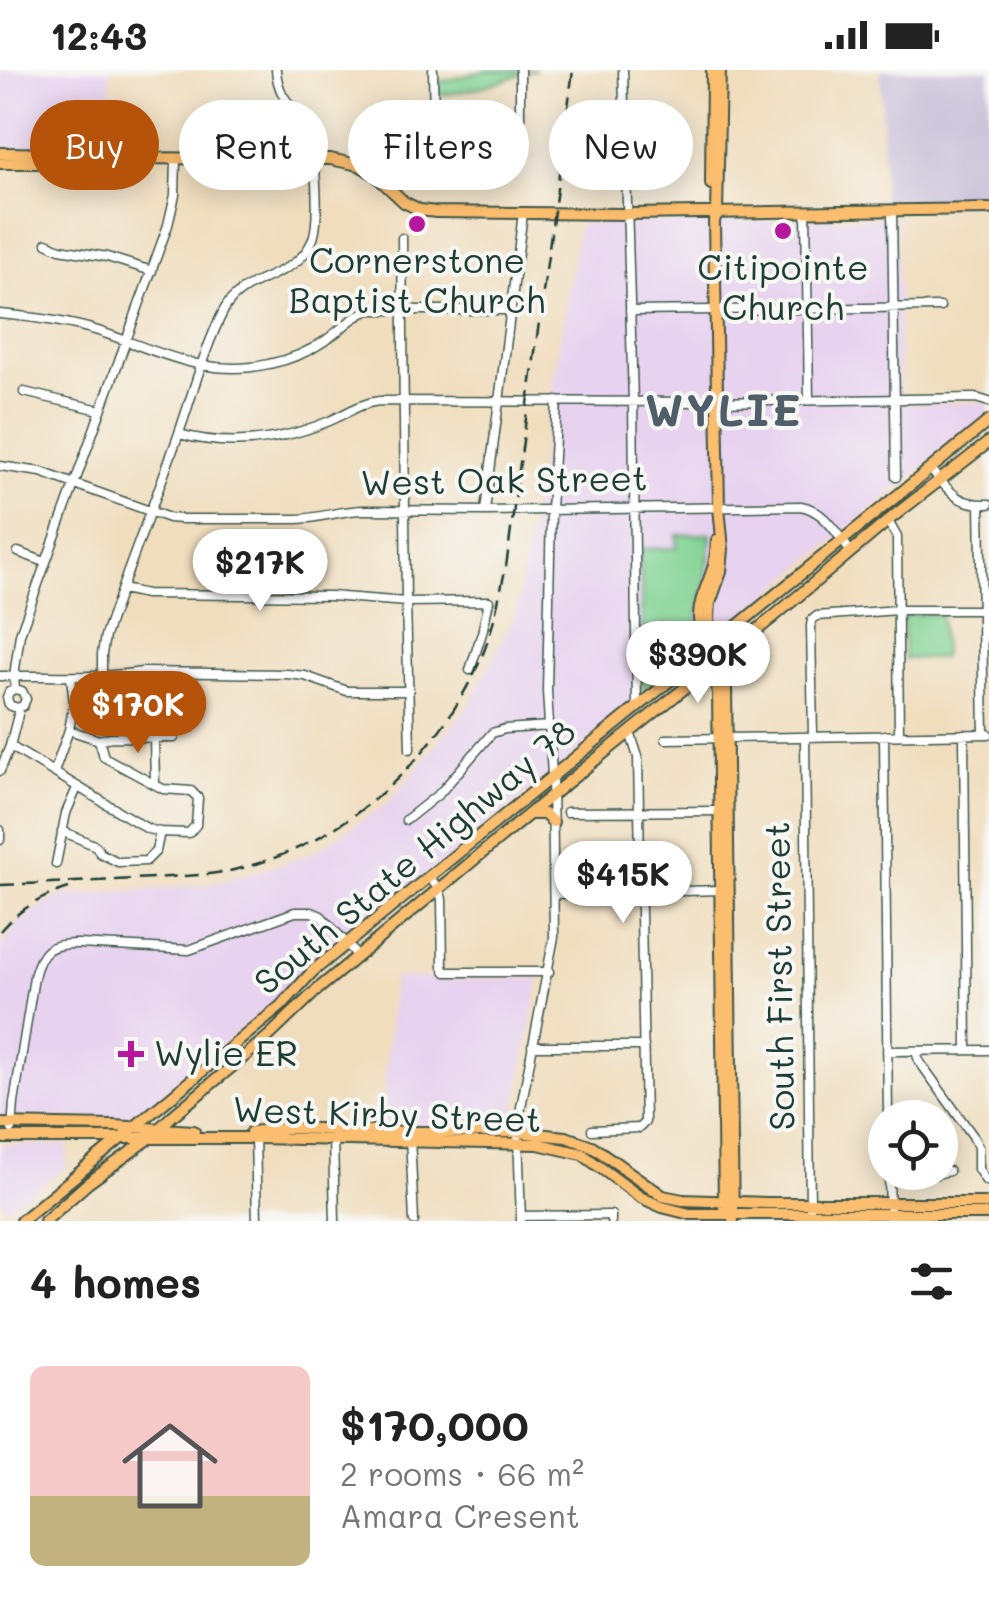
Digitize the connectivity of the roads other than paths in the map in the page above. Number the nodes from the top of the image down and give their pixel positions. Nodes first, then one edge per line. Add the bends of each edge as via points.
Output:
1 (276, 70) edge
2 (433, 70) edge
3 (520, 70) edge
4 (623, 70) edge
5 (712, 70) edge
6 (720, 70) edge
7 (286, 100) edge
8 (0, 153) edge
9 (30, 153) edge
10 (328, 159) edge
11 (159, 160) edge
12 (176, 160) junction
13 (179, 160) edge
14 (0, 163) edge
15 (30, 163) edge
16 (314, 190) edge
17 (989, 208) edge
18 (892, 211) junction
19 (806, 212) junction
20 (523, 213) junction
21 (627, 214) junction
22 (714, 215) junction
23 (402, 238) dead end
24 (47, 242) dead end
25 (152, 271) junction
26 (940, 307) dead end
27 (894, 308) junction
28 (402, 309) junction
29 (509, 310) junction
30 (716, 310) junction
31 (808, 310) junction
32 (630, 311) junction
33 (0, 314) edge
34 (127, 341) junction
35 (202, 366) junction
36 (24, 392) dead end
37 (894, 399) junction
38 (809, 400) junction
39 (404, 401) junction
40 (498, 401) junction
41 (557, 401) junction
42 (634, 401) junction
43 (718, 402) junction
44 (989, 402) edge
45 (100, 410) junction
46 (989, 421) edge
47 (178, 434) junction
48 (989, 442) edge
49 (0, 466) edge
50 (930, 470) junction
51 (896, 478) dead end
52 (940, 481) junction
53 (76, 484) junction
54 (985, 504) edge
55 (719, 507) junction
56 (634, 508) junction
57 (150, 510) junction
58 (406, 510) junction
59 (552, 510) junction
60 (485, 511) junction
61 (888, 521) junction
62 (719, 529) junction
63 (843, 541) junction
64 (18, 552) dead end
65 (851, 552) junction
66 (45, 562) junction
67 (122, 589) junction
68 (406, 602) junction
69 (898, 610) junction
70 (986, 610) edge
71 (709, 622) junction
72 (734, 627) junction
73 (710, 648) junction
74 (716, 664) junction
75 (470, 670) dead end
76 (0, 676) edge
77 (14, 676) junction
78 (102, 676) junction
79 (71, 677) junction
80 (693, 682) junction
81 (409, 690) junction
82 (718, 690) junction
83 (636, 708) junction
84 (549, 726) junction
85 (68, 730) junction
86 (630, 732) junction
87 (900, 734) junction
88 (964, 734) junction
89 (987, 734) edge
90 (884, 735) junction
91 (809, 737) junction
92 (154, 738) junction
93 (174, 738) dead end
94 (723, 738) junction
95 (666, 739) dead end
96 (98, 740) junction
97 (10, 746) junction
98 (410, 749) dead end
99 (0, 771) edge
100 (54, 772) junction
101 (552, 776) junction
102 (154, 784) junction
103 (78, 788) junction
104 (552, 795) junction
105 (723, 810) junction
106 (639, 811) junction
107 (567, 812) dead end
108 (528, 814) junction
109 (406, 820) dead end
110 (553, 822) junction
111 (0, 830) edge
112 (62, 831) junction
113 (160, 832) junction
114 (0, 840) edge
115 (56, 864) dead end
116 (429, 876) junction
117 (438, 889) junction
118 (725, 890) junction
119 (642, 893) junction
120 (555, 894) junction
121 (347, 944) junction
122 (358, 956) junction
123 (549, 972) junction
124 (260, 1024) junction
125 (268, 1036) junction
126 (532, 1046) junction
127 (644, 1046) junction
128 (967, 1050) junction
129 (989, 1050) edge
130 (887, 1051) junction
131 (916, 1051) junction
132 (888, 1100) edge
133 (171, 1117) junction
134 (6, 1124) edge
135 (134, 1127) junction
136 (174, 1130) junction
137 (592, 1130) dead end
138 (154, 1133) junction
139 (333, 1134) junction
140 (255, 1135) junction
141 (88, 1137) junction
142 (123, 1137) junction
143 (410, 1137) junction
144 (6, 1138) edge
145 (519, 1138) junction
146 (102, 1154) junction
147 (984, 1161) edge
148 (986, 1180) dead end
149 (729, 1202) junction
150 (989, 1203) edge
151 (810, 1209) junction
152 (890, 1213) edge
153 (989, 1214) edge
154 (521, 1218) edge
155 (729, 1218) edge
156 (23, 1220) edge
157 (45, 1221) edge
158 (257, 1221) edge
159 (335, 1221) edge
160 (414, 1221) edge
161 (611, 1221) edge

1 - 7 street
2 - 3 street via 434,124 520,124
4 - 21 street
5 - 22 main road
6 - 22 main road
8 - 9 main road
10 - 20 main road via 358,165 420,210
11 - 12 main road
12 - 13 main road
12 - 25 street via 175,195
14 - 15 main road
16 - 35 street via 312,242 295,264 231,300
17 - 18 main road
18 - 19 main road
18 - 27 street
19 - 22 main road
19 - 31 street
20 - 21 main road
20 - 29 street
21 - 22 main road
21 - 32 street
22 - 30 main road
23 - 28 street
24 - 25 street
25 - 34 street
26 - 27 street
27 - 31 street
27 - 37 street
28 - 29 street
28 - 35 street via 365,312 310,350 270,364
28 - 39 street
29 - 40 street
30 - 31 street
30 - 32 street
30 - 43 main road
31 - 38 street
32 - 42 street
33 - 34 street via 64,322
34 - 35 street
34 - 45 street
35 - 47 street
36 - 45 street
37 - 38 street
37 - 44 street
37 - 51 street
38 - 43 street
39 - 40 street
39 - 47 street via 369,402 270,440
39 - 58 street
40 - 41 street
40 - 60 street
41 - 42 street
41 - 59 street
42 - 43 street
42 - 56 street
43 - 55 main road
45 - 53 street
46 - 50 main road, South State Highway 78
47 - 57 street
48 - 52 main road, South State Highway 78
49 - 53 street, West Oak Street
50 - 52 street
50 - 63 main road, South State Highway 78
52 - 54 street via 957,500
52 - 61 main road, South State Highway 78
53 - 57 street, West Oak Street
53 - 66 street
54 - 70 street
55 - 56 street, West Oak Street
55 - 62 main road
55 - 63 street, West Oak Street via 806,506
56 - 59 street, West Oak Street
56 - 83 street
57 - 58 street, West Oak Street via 181,519 298,520 346,510
57 - 67 street
58 - 60 street, West Oak Street
58 - 68 street
59 - 60 street, West Oak Street
59 - 84 street
61 - 65 main road, South State Highway 78
61 - 69 street via 897,543
62 - 71 main road via 722,559
62 - 73 main road via 699,611
63 - 65 street, West Oak Street
63 - 72 main road, South State Highway 78
64 - 66 street
65 - 74 main road, South State Highway 78
66 - 77 street via 20,634
67 - 68 street
67 - 78 street via 105,636
68 - 75 street via 489,601
68 - 81 street
69 - 70 street
69 - 87 street
69 - 91 street, South First Street via 812,620
70 - 89 street
71 - 72 main road
71 - 73 main road
72 - 73 main road, South State Highway 78
73 - 74 main road
73 - 83 main road, South State Highway 78
74 - 80 main road, South State Highway 78
74 - 82 main road
74 - 94 main road via 726,687
76 - 77 street
77 - 79 street
77 - 97 street via 7,700 20,708
78 - 79 street
78 - 81 street via 287,674 347,691
79 - 85 street
80 - 82 main road via 708,681
80 - 86 main road, South State Highway 78
81 - 98 street
82 - 94 main road
83 - 101 main road, South State Highway 78
84 - 101 street
84 - 109 street via 492,732 440,793
85 - 96 street
85 - 100 street
86 - 104 main road, South State Highway 78
86 - 106 street via 638,757
87 - 88 street
87 - 90 street
88 - 89 street
88 - 128 street
90 - 91 street
90 - 130 street
91 - 94 street
91 - 151 street, South First Street
92 - 93 street
92 - 96 street
92 - 102 street
94 - 95 street
94 - 105 main road
96 - 102 street via 104,756
97 - 99 street
97 - 100 street
100 - 103 street
101 - 104 street
101 - 116 main road, South State Highway 78
102 - 113 street via 198,798 189,833
103 - 112 street
103 - 113 street
104 - 108 main road, South State Highway 78
104 - 110 street
105 - 106 street
105 - 118 main road
106 - 107 street
106 - 119 street
108 - 110 main road
108 - 117 main road, South State Highway 78
110 - 120 street
111 - 114 street
112 - 113 street via 118,862 146,861
112 - 115 street
116 - 117 street
116 - 121 main road, South State Highway 78
117 - 122 main road, South State Highway 78
117 - 123 street via 446,972
118 - 119 street
118 - 149 main road
119 - 120 street
119 - 127 street
120 - 123 street
121 - 122 street
121 - 124 main road, South State Highway 78
121 - 134 street via 328,922 295,912 189,950 52,948 39,959 34,977
122 - 125 main road, South State Highway 78
123 - 126 street
124 - 125 main road
124 - 135 main road, South State Highway 78
125 - 133 main road, South State Highway 78
126 - 127 street
126 - 145 street
127 - 137 street, West Kirby Street via 645,1122 639,1128
128 - 129 street
128 - 131 street
130 - 131 street
130 - 132 street
131 - 147 street
133 - 136 main road
133 - 138 main road, South State Highway 78
134 - 135 main road
134 - 144 street
135 - 138 main road
135 - 142 main road, South State Highway 78
136 - 138 main road, West Kirby Street
136 - 140 main road, West Kirby Street
138 - 140 main road, West Kirby Street
138 - 142 main road
138 - 157 main road, South State Highway 78
139 - 140 main road, West Kirby Street via 288,1128
139 - 143 main road, West Kirby Street
139 - 159 street
140 - 158 street
141 - 142 main road
141 - 144 main road
141 - 146 main road
142 - 146 main road, South State Highway 78
143 - 145 main road, West Kirby Street
143 - 160 street
145 - 149 main road, West Kirby Street via 566,1137 592,1146 663,1196
145 - 154 street
145 - 155 main road, West Kirby Street via 582,1154 662,1207
146 - 156 main road, South State Highway 78
147 - 148 street via 978,1170
149 - 151 main road, West Kirby Street
149 - 155 main road
150 - 152 main road
151 - 152 main road
151 - 155 main road, West Kirby Street
152 - 153 main road
154 - 161 street via 611,1215

